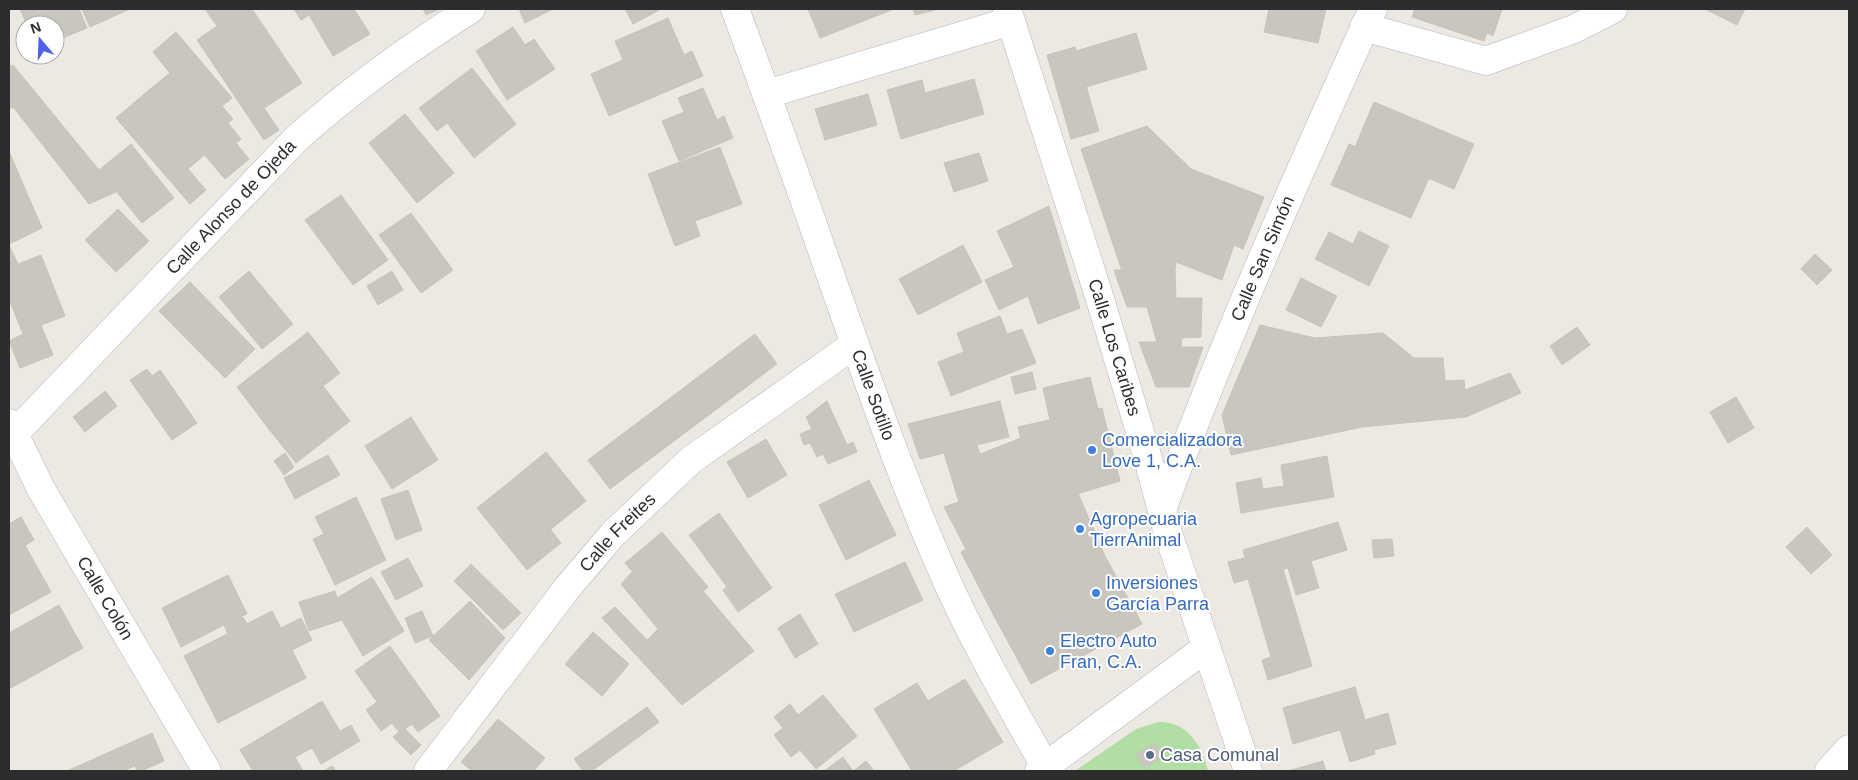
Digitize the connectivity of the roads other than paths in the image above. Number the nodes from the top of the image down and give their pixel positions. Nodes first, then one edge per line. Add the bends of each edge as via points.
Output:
1 (471, 9) edge
2 (735, 9) edge
3 (1613, 9) edge
4 (1009, 15) edge
5 (1368, 18) edge
6 (767, 94) junction
7 (855, 344) junction
8 (11, 428) edge
9 (1162, 510) junction
10 (1206, 648) junction
11 (1849, 749) edge
12 (1042, 769) edge
13 (207, 771) edge
14 (428, 771) edge
15 (1248, 771) edge
16 (1829, 771) edge

1 - 8 street, Calle Alonso de Ojeda via 380,70 296,139
2 - 6 street, Calle Sotillo
3 - 5 street via 1574,29 1486,61
4 - 6 street
4 - 9 street, Calle Los Caribes via 1100,299
5 - 9 street, Calle San Simón via 1255,274 1200,406
6 - 7 street, Calle Sotillo
7 - 12 street, Calle Sotillo via 882,421 950,588
7 - 14 street, Calle Freites via 691,460 613,534 568,587
8 - 13 street, Calle Colón via 73,545
9 - 10 street, Calle Los Caribes
10 - 12 street
10 - 15 street, Calle Los Caribes
11 - 16 street

